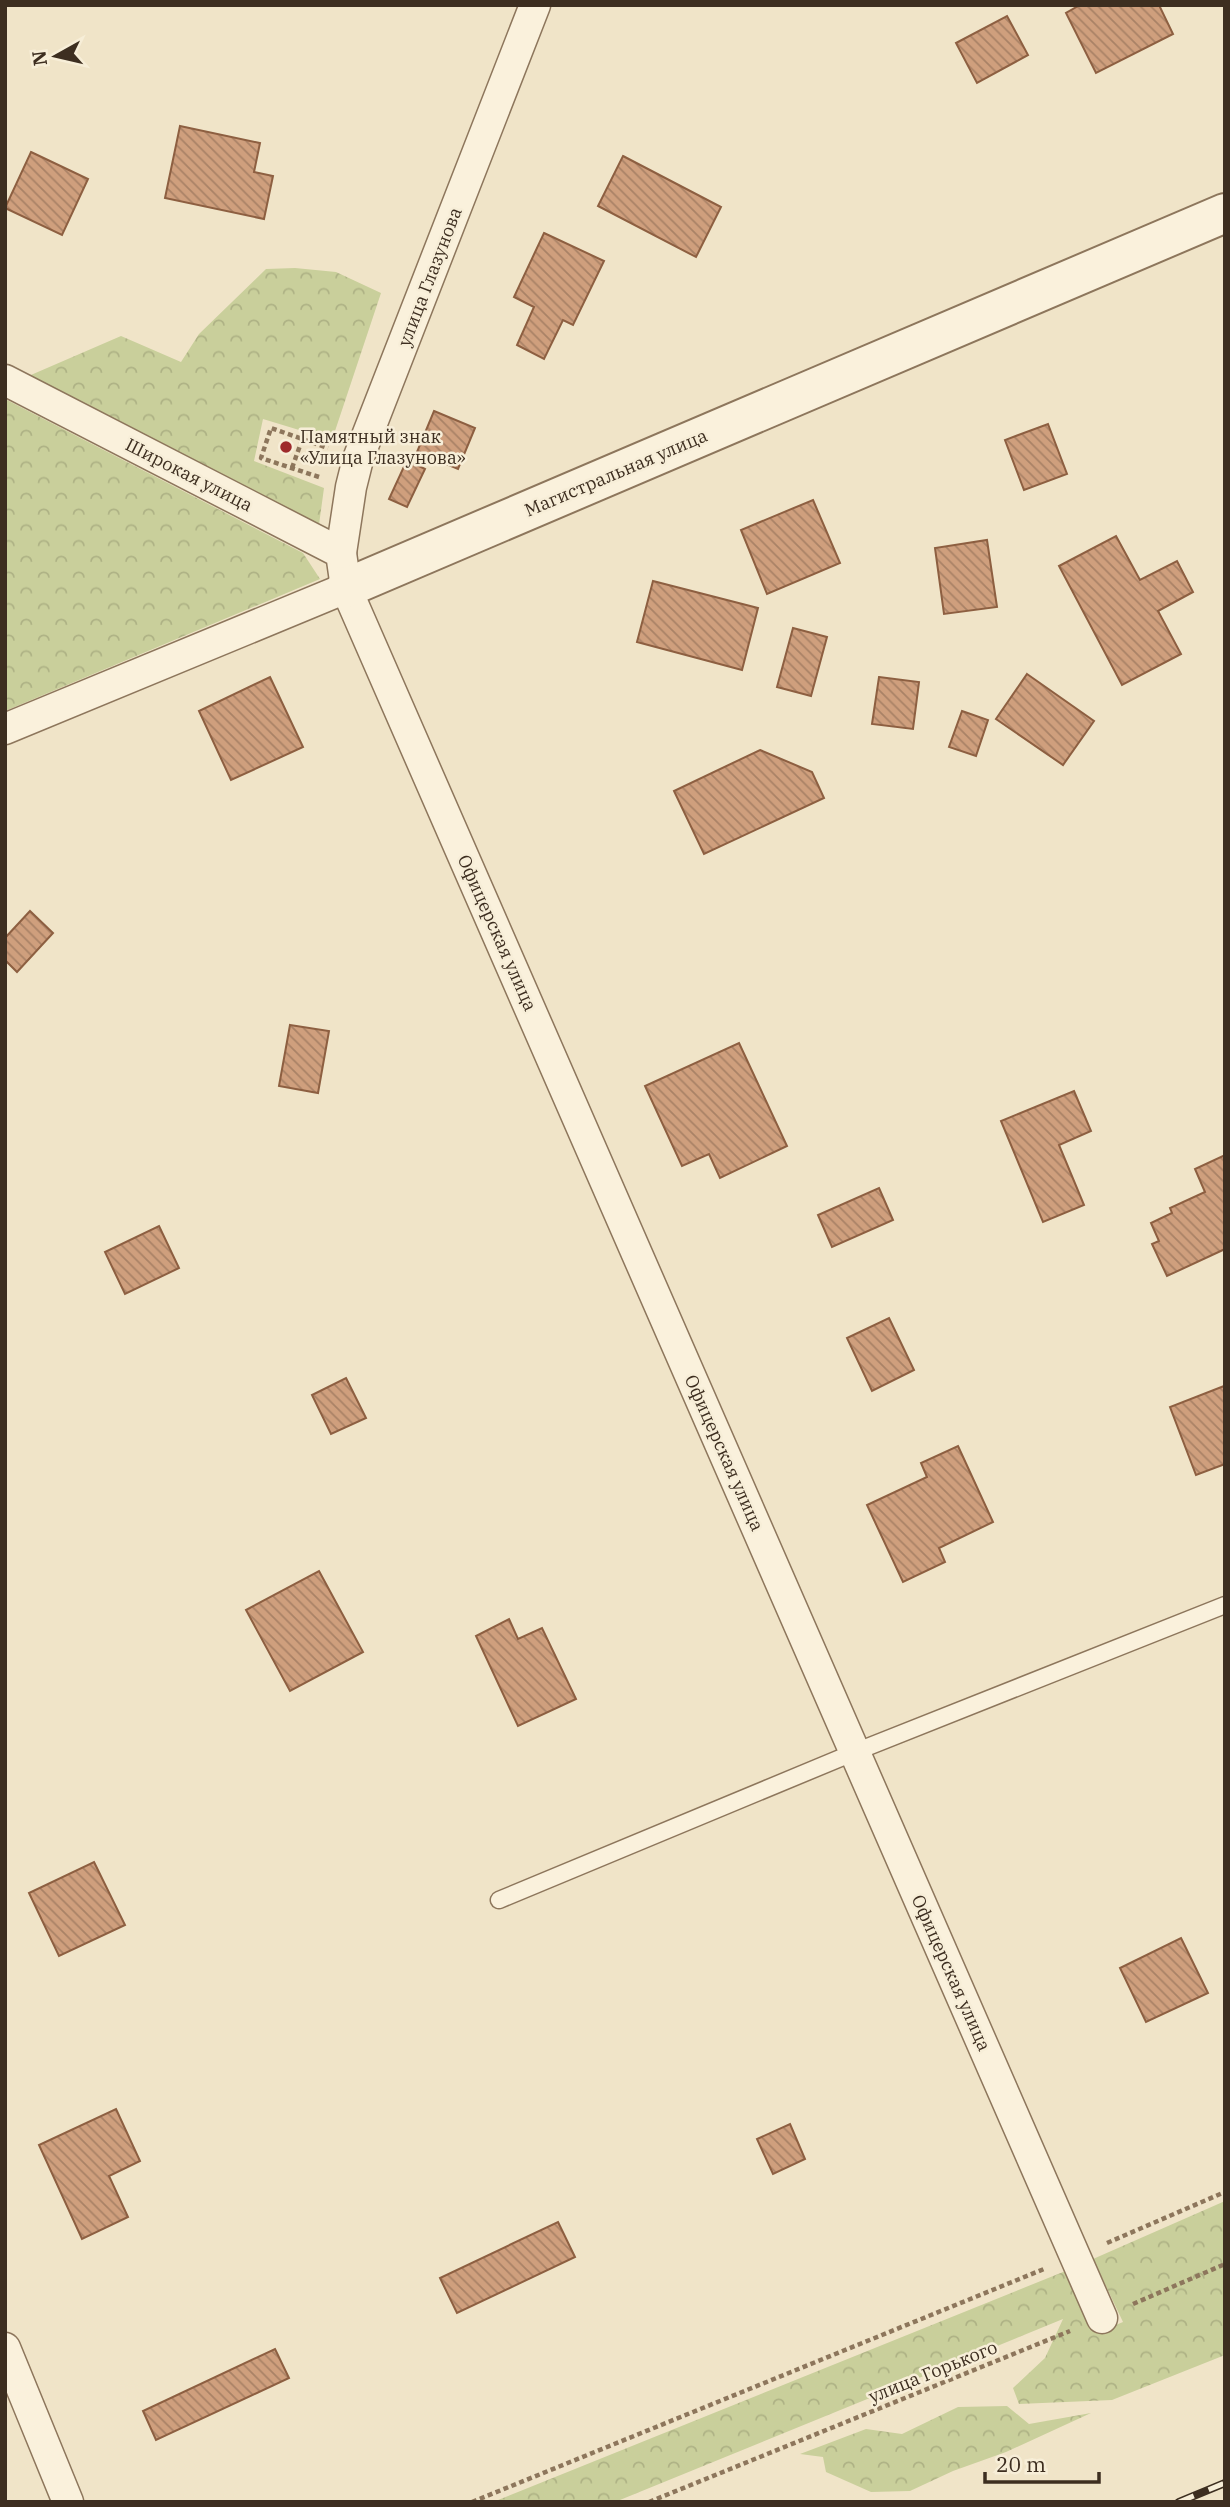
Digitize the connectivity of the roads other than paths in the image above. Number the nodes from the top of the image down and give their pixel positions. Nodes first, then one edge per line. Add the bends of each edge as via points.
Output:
1 (535, 5) edge
2 (1225, 213) edge
3 (5, 380) edge
4 (343, 570) junction
5 (5, 729) edge
6 (1225, 1605) edge
7 (855, 1752) junction
8 (499, 1900) dead end
9 (1102, 2318) road end
10 (5, 2348) edge
11 (68, 2502) edge

1 - 4 street, улица Глазунова via 355,473
2 - 4 street, Магистральная улица
3 - 4 street, Широкая улица
4 - 5 street, Магистральная улица
4 - 7 street, Офицерская улица
6 - 7 lane
7 - 8 lane
7 - 9 street, Офицерская улица
10 - 11 street

